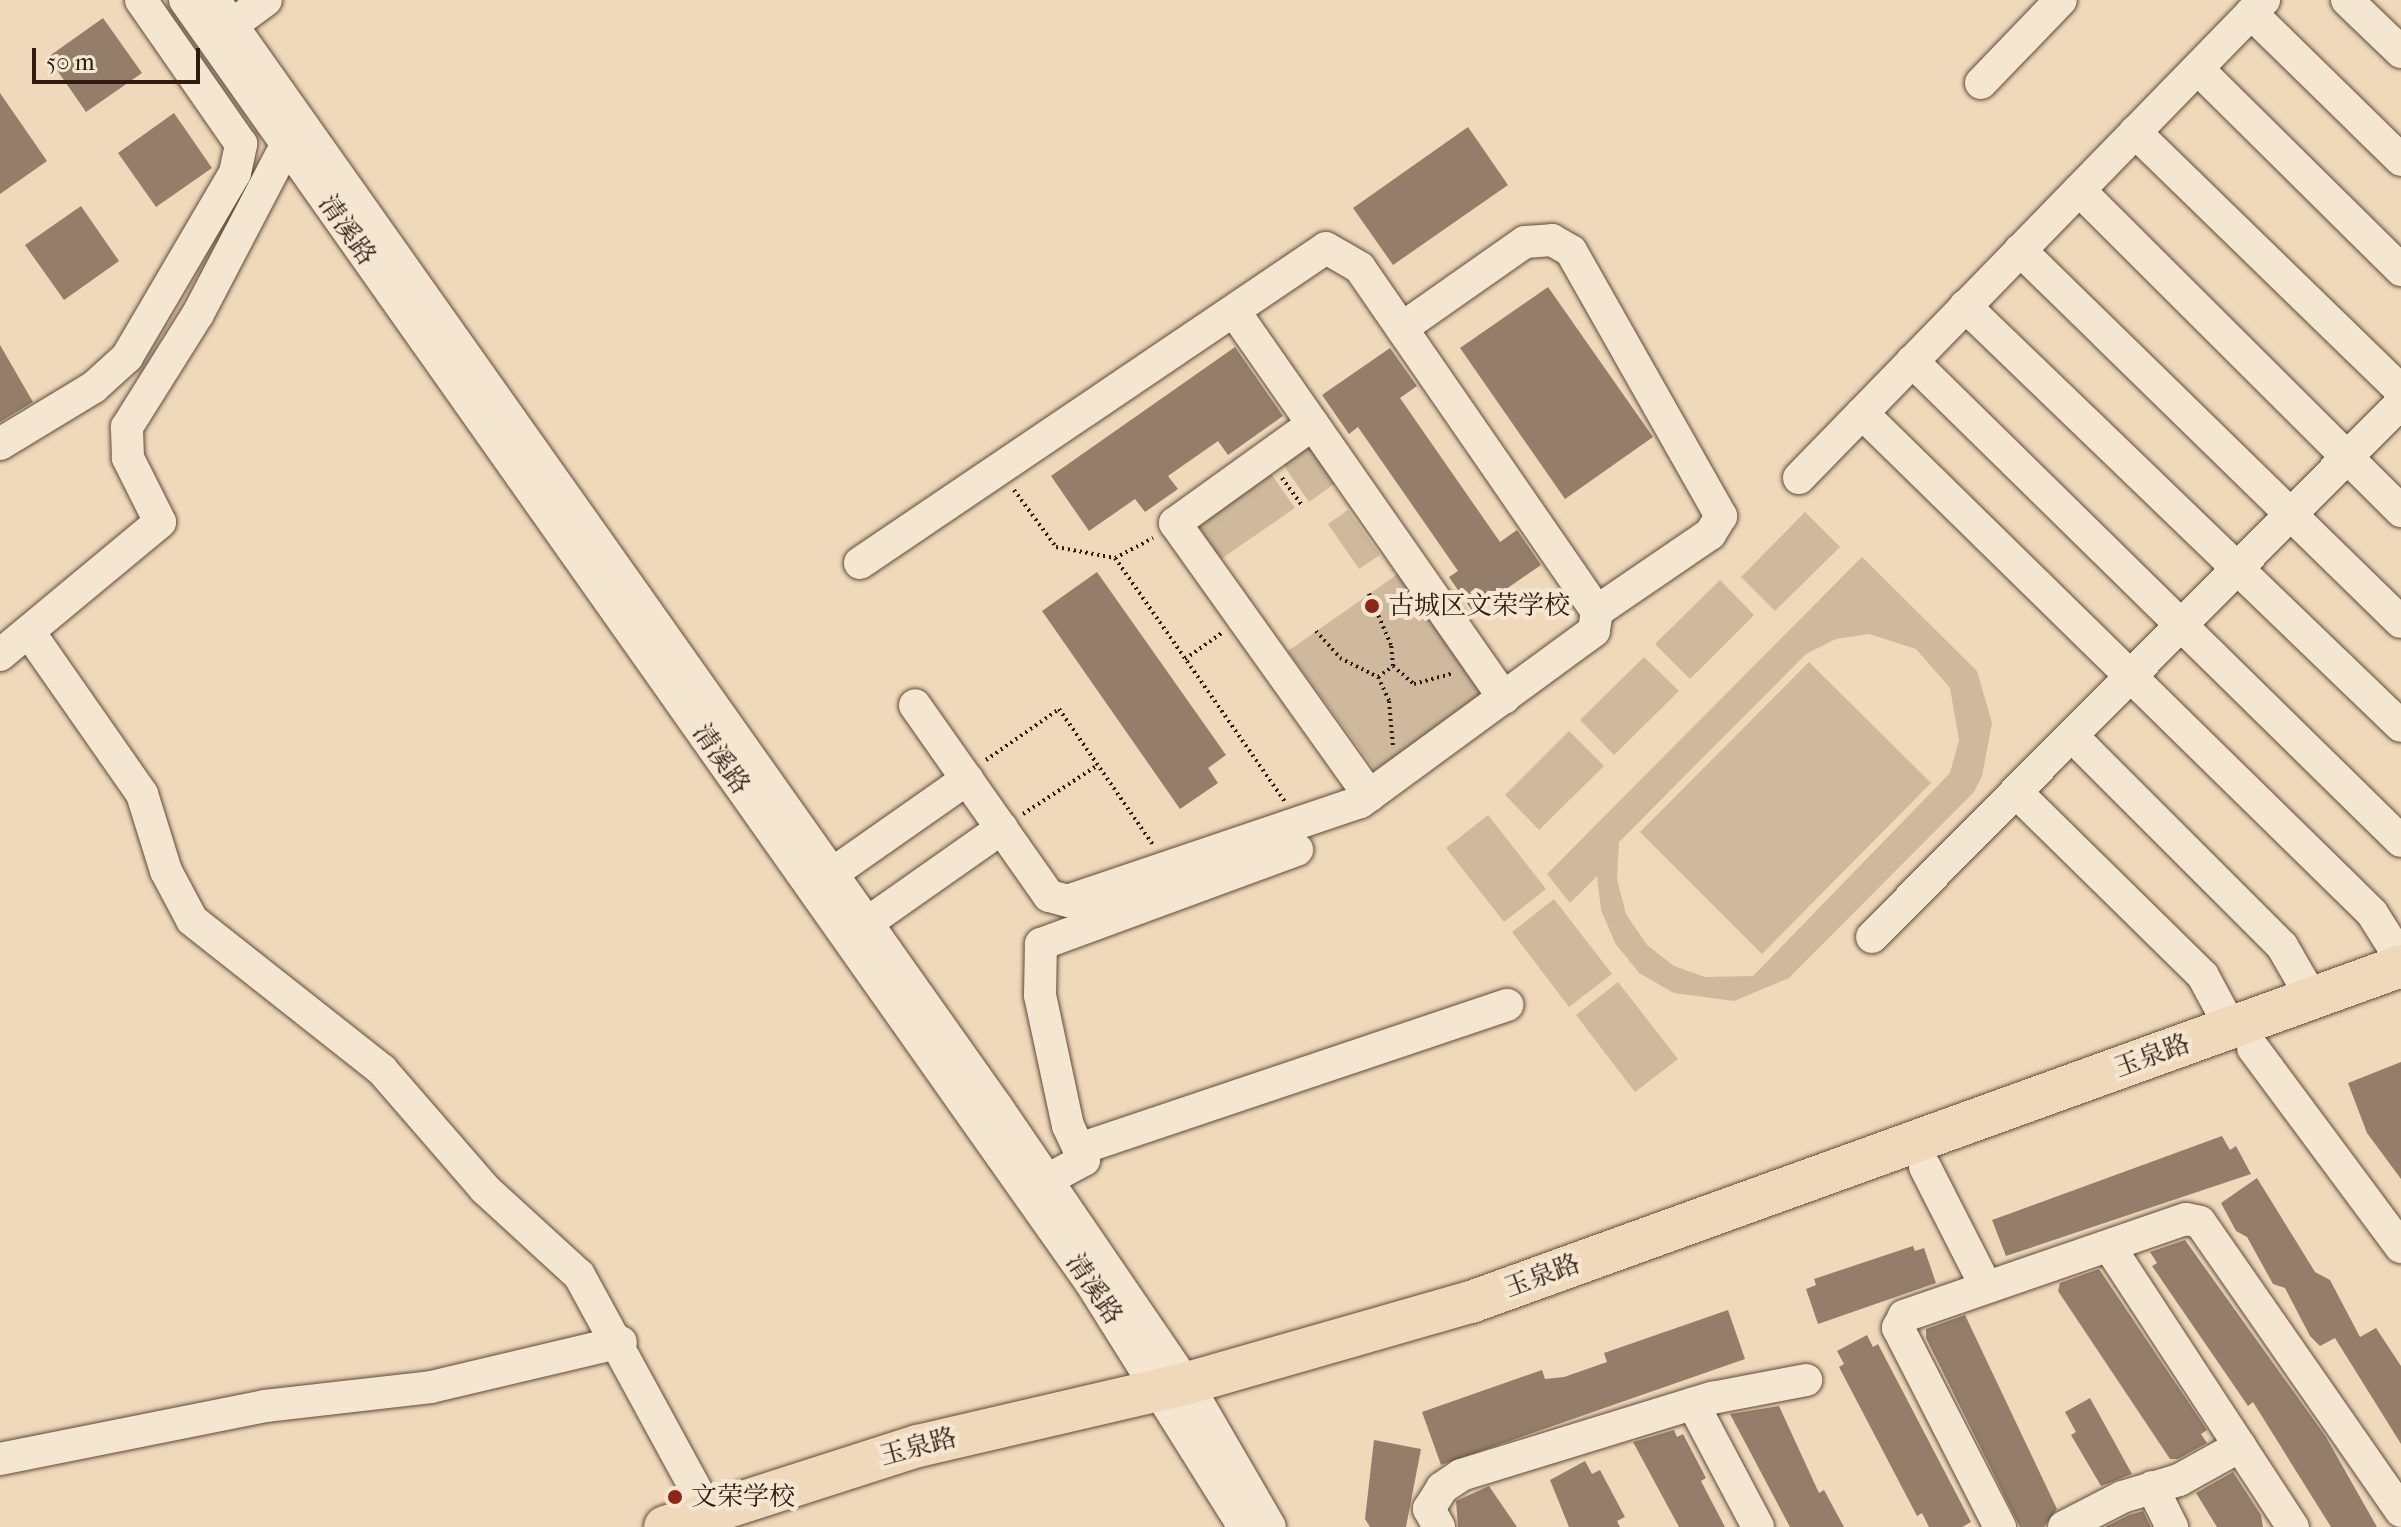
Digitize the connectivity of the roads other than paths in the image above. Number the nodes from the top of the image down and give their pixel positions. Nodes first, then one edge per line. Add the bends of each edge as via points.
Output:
1 (141, 0) edge
2 (185, 0) edge
3 (266, 0) edge
4 (2061, 0) edge
5 (2347, 0) edge
6 (2258, 6) edge
7 (223, 12) edge
8 (2401, 52) edge
9 (2198, 69) junction
10 (1981, 83) dead end
11 (2135, 132) junction
12 (287, 144) junction
13 (2401, 160) edge
14 (2079, 190) junction
15 (2020, 250) junction
16 (2401, 270) edge
17 (1965, 306) junction
18 (1234, 311) junction
19 (1402, 328) junction
20 (1912, 361) junction
21 (2401, 391) edge
22 (2401, 403) edge
23 (1862, 413) junction
24 (1313, 424) junction
25 (0, 444) edge
26 (2347, 457) junction
27 (1799, 478) dead end
28 (2401, 511) edge
29 (2291, 514) junction
30 (860, 563) dead end
31 (2237, 568) junction
32 (1597, 611) junction
33 (2401, 622) edge
34 (2181, 625) junction
35 (29, 632) junction
36 (0, 655) edge
37 (2129, 678) junction
38 (1504, 698) junction
39 (915, 705) dead end
40 (2401, 726) edge
41 (2072, 736) junction
42 (966, 777) junction
43 (2016, 792) junction
44 (1370, 796) junction
45 (1002, 828) junction
46 (1298, 836) junction
47 (2401, 841) edge
48 (833, 873) junction
49 (867, 923) junction
50 (1872, 937) dead end
51 (2401, 959) edge
52 (2401, 966) edge
53 (2401, 995) edge
54 (2312, 998) junction
55 (1507, 1005) dead end
56 (2242, 1038) junction
57 (1079, 1149) junction
58 (1925, 1167) junction
59 (1047, 1180) junction
60 (2109, 1246) junction
61 (2401, 1247) edge
62 (1984, 1283) junction
63 (621, 1342) junction
64 (1806, 1380) dead end
65 (1181, 1398) junction
66 (1693, 1404) junction
67 (2240, 1446) junction
68 (0, 1459) edge
69 (2152, 1487) junction
70 (2401, 1511) edge
71 (708, 1512) junction
72 (2401, 1521) edge
73 (665, 1527) edge
74 (747, 1527) edge
75 (1244, 1527) edge
76 (1270, 1527) edge
77 (1439, 1527) edge
78 (1758, 1527) edge
79 (2000, 1527) edge
80 (2064, 1527) edge
81 (2172, 1527) edge
82 (2293, 1527) edge
83 (2399, 1527) edge

1 - 25 street via 241,144 235,173 127,357 94,387
2 - 12 street, 清溪路
3 - 7 street
4 - 10 street
5 - 8 street
6 - 9 street
6 - 13 street
7 - 48 street, 清溪路
9 - 11 street
9 - 16 street
11 - 14 street
11 - 21 street
12 - 35 street via 198,314 127,427 128,458 160,522
12 - 65 street, 清溪路
14 - 15 street
14 - 26 street
15 - 17 street
15 - 29 street
17 - 20 street
17 - 31 street
18 - 19 street via 1326,248 1353,260
18 - 24 street
18 - 30 street
19 - 32 street
19 - 32 street via 1525,242 1552,240 1571,251 1721,516 1710,534
20 - 23 street
20 - 34 street
22 - 26 street
23 - 27 street
23 - 37 street
24 - 38 street
24 - 44 street via 1175,523
26 - 28 street
26 - 29 street
29 - 31 street
29 - 33 street
31 - 34 street
31 - 40 street
32 - 38 street via 1594,631
34 - 37 street
34 - 47 street
35 - 36 street
35 - 63 street via 142,794 166,871 192,920 382,1070 485,1189 579,1275
37 - 41 street
37 - 51 street via 2372,913
38 - 44 street
39 - 42 street
41 - 43 street
41 - 54 street via 2282,946
42 - 45 street
42 - 48 street
43 - 50 street
43 - 56 street via 2203,976
44 - 46 street
45 - 46 street via 1049,896 1068,901 1168,866
45 - 49 street
46 - 57 street via 1041,944 1040,995
48 - 49 street, 清溪路
49 - 59 street, 清溪路
52 - 54 main road, 玉泉路
53 - 56 main road, 玉泉路
54 - 56 main road, 玉泉路
55 - 57 street
56 - 58 main road, 玉泉路
56 - 61 street
56 - 65 main road, 玉泉路
57 - 59 street via 1084,1160
58 - 62 street
58 - 65 main road, 玉泉路 via 1479,1327
59 - 65 street, 清溪路
60 - 62 street
60 - 67 street
60 - 70 street via 2186,1219 2200,1222
62 - 79 street via 1904,1316 1898,1328
63 - 68 street via 431,1387 265,1406
63 - 71 street
64 - 66 street
65 - 71 main road, 玉泉路 via 918,1446
65 - 74 main road, 玉泉路
65 - 75 street, 清溪路
65 - 76 street, 清溪路
66 - 77 street via 1461,1475 1442,1488 1429,1509
66 - 78 street
67 - 69 street via 2179,1480
67 - 82 street
69 - 80 street
69 - 81 street
71 - 73 main road, 玉泉路
72 - 83 street

